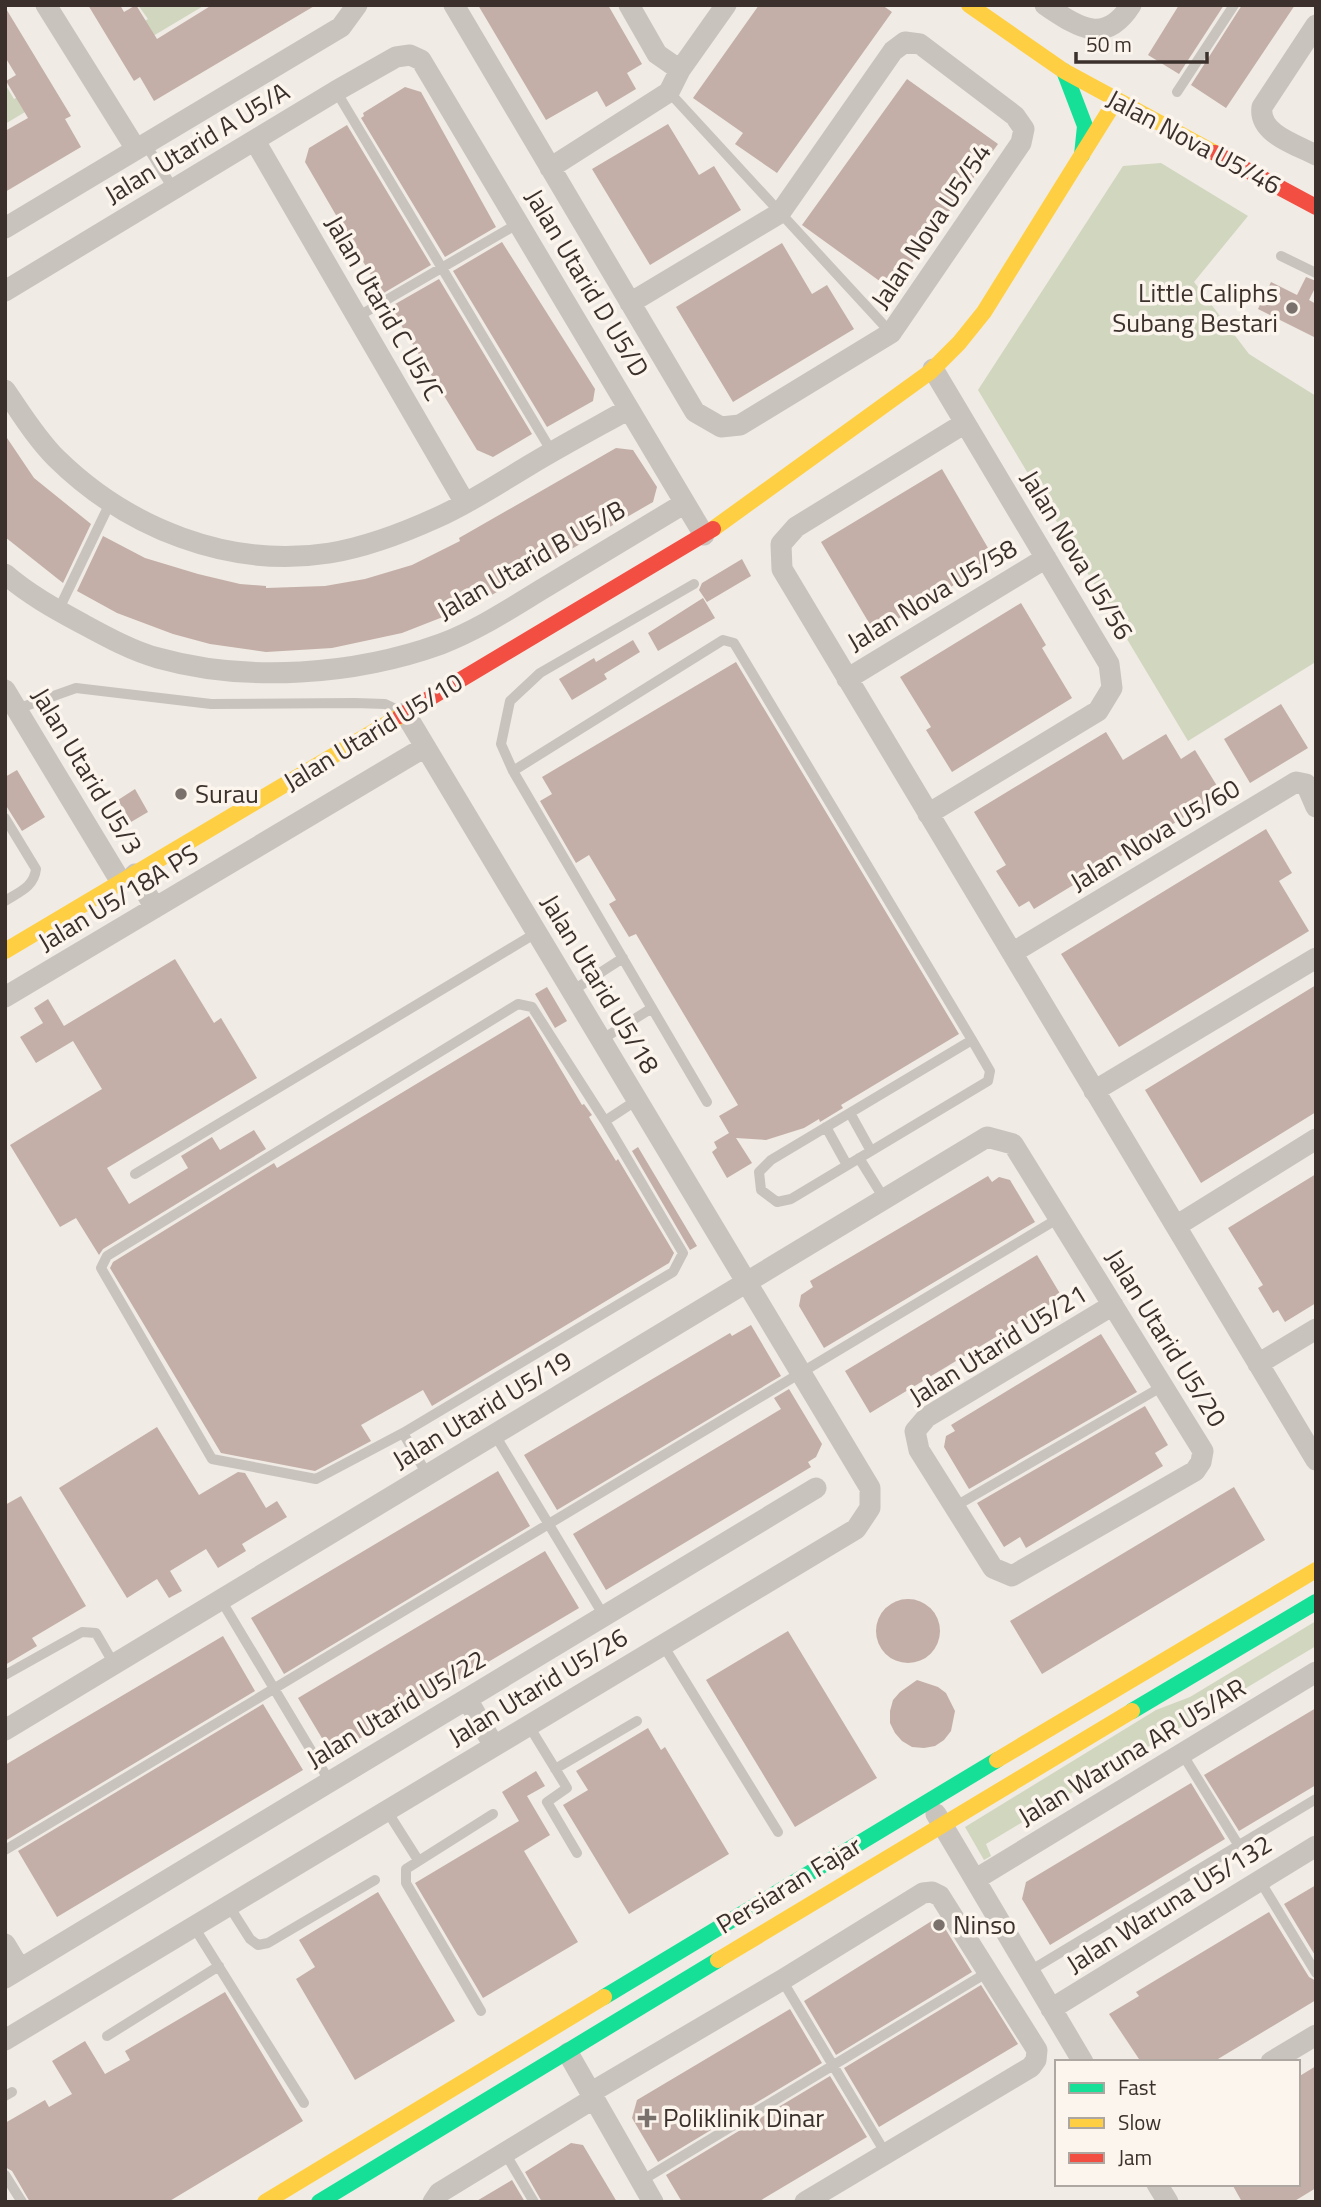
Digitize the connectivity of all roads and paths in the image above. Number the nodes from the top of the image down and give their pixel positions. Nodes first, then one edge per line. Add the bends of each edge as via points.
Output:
1 (46, 5) edge
2 (357, 5) edge
3 (454, 5) edge
4 (629, 5) edge
5 (726, 5) edge
6 (969, 5) edge
7 (1045, 5) edge
8 (1131, 5) edge
9 (1234, 5) edge
10 (1316, 25) edge
11 (421, 60) joint
12 (680, 70) junction
13 (1064, 71) junction
14 (336, 90) junction
15 (669, 92) junction
16 (1177, 92) dead end
17 (1116, 100) junction
18 (1161, 122) junction
19 (255, 141) junction
20 (140, 146) junction
21 (1316, 155) edge
22 (1082, 156) junction
23 (550, 168) junction
24 (174, 190) junction
25 (1316, 207) edge
26 (779, 213) junction
27 (519, 223) junction
28 (5, 228) edge
29 (1281, 256) dead end
30 (441, 268) junction
31 (1315, 269) edge
32 (5, 291) edge
33 (630, 303) junction
34 (357, 317) junction
35 (891, 333) junction
36 (933, 369) junction
37 (5, 390) edge
38 (629, 409) junction
39 (965, 423) junction
40 (552, 452) junction
41 (110, 503) junction
42 (465, 503) junction
43 (685, 503) junction
44 (704, 535) junction
45 (1046, 558) junction
46 (5, 574) edge
47 (694, 584) dead end
48 (58, 611) junction
49 (847, 679) junction
50 (5, 690) edge
51 (17, 709) junction
52 (405, 713) junction
53 (425, 747) junction
54 (513, 771) junction
55 (1316, 807) edge
56 (928, 814) junction
57 (5, 818) edge
58 (128, 878) junction
59 (5, 901) edge
60 (155, 908) junction
61 (536, 933) junction
62 (5, 951) edge
63 (1012, 953) junction
64 (623, 958) junction
65 (1316, 958) edge
66 (572, 991) junction
67 (5, 997) edge
68 (652, 1008) junction
69 (601, 1040) junction
70 (972, 1040) junction
71 (1094, 1091) junction
72 (637, 1100) junction
73 (707, 1102) dead end
74 (850, 1113) junction
75 (604, 1121) junction
76 (826, 1127) junction
77 (987, 1137) joint
78 (1316, 1139) edge
79 (871, 1151) junction
80 (859, 1158) junction
81 (847, 1165) junction
82 (135, 1174) dead end
83 (885, 1200) junction
84 (1059, 1218) junction
85 (1176, 1226) junction
86 (747, 1283) junction
87 (1113, 1305) junction
88 (1316, 1329) edge
89 (1258, 1364) junction
90 (801, 1372) junction
91 (1163, 1386) junction
92 (403, 1433) junction
93 (495, 1435) junction
94 (1316, 1460) edge
95 (428, 1476) junction
96 (816, 1488) dead end
97 (954, 1507) junction
98 (549, 1524) junction
99 (1316, 1570) edge
100 (221, 1600) junction
101 (1316, 1602) edge
102 (604, 1616) junction
103 (663, 1645) junction
104 (114, 1664) junction
105 (1316, 1672) edge
106 (5, 1675) edge
107 (274, 1689) junction
108 (467, 1699) junction
109 (637, 1720) dead end
110 (529, 1726) junction
111 (5, 1730) edge
112 (495, 1746) junction
113 (1183, 1755) junction
114 (555, 1769) junction
115 (330, 1782) junction
116 (1316, 1799) edge
117 (928, 1801) junction
118 (387, 1811) junction
119 (493, 1814) dead end
120 (942, 1824) junction
121 (778, 1832) dead end
122 (1239, 1846) junction
123 (1316, 1846) edge
124 (5, 1850) edge
125 (577, 1853) dead end
126 (418, 1860) junction
127 (976, 1879) junction
128 (375, 1880) dead end
129 (1260, 1881) junction
130 (229, 1906) junction
131 (194, 1927) junction
132 (5, 1944) edge
133 (219, 1966) junction
134 (988, 1972) junction
135 (1028, 1972) junction
136 (1316, 1973) edge
137 (13, 1974) edge
138 (782, 1980) junction
139 (1051, 2009) junction
140 (481, 2011) dead end
141 (1316, 2035) edge
142 (107, 2036) dead end
143 (5, 2040) edge
144 (568, 2053) junction
145 (1082, 2060) edge
146 (1274, 2060) edge
147 (833, 2065) junction
148 (592, 2096) junction
149 (304, 2103) dead end
150 (505, 2153) junction
151 (886, 2154) junction
152 (340, 2158) junction
153 (311, 2174) junction
154 (5, 2175) edge
155 (641, 2181) junction
156 (357, 2186) junction
157 (1158, 2186) edge
158 (436, 2197) edge
159 (324, 2201) edge
160 (22, 2202) edge
161 (265, 2202) edge
162 (534, 2202) edge
163 (653, 2202) edge
164 (805, 2202) edge
165 (1168, 2202) edge

1 - 20 street
2 - 20 street via 341,27
3 - 23 street
4 - 12 street via 657,54
5 - 12 street
6 - 13 main road, Jalan Nova U5/46
7 - 8 street via 1094,31 1119,19
9 - 16 lane
10 - 21 street via 1261,114 1274,133
11 - 14 street, Jalan Utarid A U5/A via 410,55 396,57
11 - 27 street, Jalan Utarid D U5/D
12 - 15 street
13 - 17 main road, Jalan Nova U5/46
13 - 22 main road via 1085,126
14 - 19 street, Jalan Utarid A U5/A
14 - 30 lane
15 - 23 street
15 - 26 lane
17 - 18 main road, Jalan Nova U5/46
17 - 22 main road, Jalan Utarid U5/10
18 - 22 main road via 1123,129
18 - 25 main road, Jalan Nova U5/46
19 - 24 street, Jalan Utarid A U5/A
19 - 34 street, Jalan Utarid C U5/C
20 - 24 lane
20 - 28 street
22 - 36 main road, Jalan Utarid U5/10 via 984,312
23 - 33 street
24 - 32 street, Jalan Utarid A U5/A
26 - 33 street
26 - 35 lane
26 - 35 street, Jalan Nova U5/54 via 893,51 905,42 920,44 1015,116 1024,129 1021,144
27 - 30 lane
27 - 38 street, Jalan Utarid D U5/D
29 - 31 lane
30 - 34 lane
30 - 40 lane
33 - 35 street, Jalan Nova U5/54 via 695,412 721,427 740,425
34 - 42 street, Jalan Utarid C U5/C
36 - 39 street, Jalan Nova U5/56
36 - 44 main road, Jalan Utarid U5/10
37 - 41 street via 56,457
38 - 40 street
38 - 43 street, Jalan Utarid D U5/D
39 - 45 street, Jalan Nova U5/56
39 - 49 street via 796,527 781,544 782,569
40 - 42 street
41 - 42 street via 173,536 212,548 273,555 330,553 398,534
41 - 48 lane
43 - 44 street, Jalan Utarid D U5/D
43 - 48 street, Jalan Utarid B U5/B via 492,619 443,643 337,669 270,673 158,658
44 - 52 main road, Jalan Utarid U5/10
45 - 49 street, Jalan Nova U5/58
45 - 56 street, Jalan Nova U5/56 via 1110,664 1112,688 1098,711
46 - 48 street, Jalan Utarid B U5/B
47 - 54 lane via 540,673 510,701 501,744
49 - 56 street
50 - 51 street, Jalan Utarid U5/3
51 - 52 lane via 76,688 211,704 385,704
51 - 58 street, Jalan Utarid U5/3
52 - 53 street, Jalan Utarid U5/18
52 - 58 main road, Jalan Utarid U5/10
53 - 60 street, Jalan U5/18A PS
53 - 61 street, Jalan Utarid U5/18
54 - 64 lane
54 - 70 lane via 723,640 734,643
55 - 63 street, Jalan Nova U5/60 via 1307,785 1296,782
56 - 63 street
57 - 59 lane via 36,869 28,887
58 - 60 street, Jalan Utarid U5/3
58 - 62 main road, Jalan Utarid U5/10
60 - 67 street, Jalan U5/18A PS
61 - 66 street, Jalan Utarid U5/18
61 - 82 lane
63 - 71 street
64 - 66 lane
64 - 68 lane
65 - 71 street
66 - 69 street, Jalan Utarid U5/18
68 - 69 lane
68 - 73 lane
69 - 72 street, Jalan Utarid U5/18
70 - 74 lane
70 - 79 lane via 990,1071 988,1081
71 - 85 street
72 - 75 lane
72 - 86 street, Jalan Utarid U5/18
74 - 76 lane
74 - 79 lane
75 - 92 lane via 683,1253 673,1272
75 - 92 lane via 532,1007 518,1004 107,1256 101,1268 212,1459 317,1479
76 - 81 lane
76 - 81 lane via 771,1160 759,1172 761,1190 776,1202 790,1199
77 - 83 street, Jalan Utarid U5/19
77 - 84 street, Jalan Utarid U5/20 via 1013,1144
78 - 85 street
79 - 80 lane
80 - 81 lane
80 - 83 lane
83 - 86 street, Jalan Utarid U5/19
84 - 87 street, Jalan Utarid U5/20
84 - 90 lane
85 - 89 street
86 - 90 street, Jalan Utarid U5/26
86 - 93 street, Jalan Utarid U5/19
87 - 91 street, Jalan Utarid U5/20
87 - 97 street, Jalan Utarid U5/21 via 927,1417 915,1431 919,1450
88 - 89 street
89 - 94 street
90 - 98 lane
90 - 103 street, Jalan Utarid U5/26 via 870,1488 870,1508 856,1530
91 - 97 lane
91 - 97 street, Jalan Utarid U5/20 via 1203,1451 1195,1471 1012,1576 993,1568
92 - 95 lane
93 - 95 street, Jalan Utarid U5/19
93 - 98 lane
95 - 100 street, Jalan Utarid U5/19
96 - 102 street, Jalan Utarid U5/22
98 - 102 lane
98 - 107 lane
99 - 117 main road, Persiaran Fajar
100 - 104 street, Jalan Utarid U5/19
100 - 107 lane
101 - 120 main road, Persiaran Fajar
102 - 108 street, Jalan Utarid U5/22
103 - 110 street, Jalan Utarid U5/26
103 - 121 lane
104 - 106 lane via 96,1633 82,1632
104 - 111 street, Jalan Utarid U5/19
105 - 113 street, Jalan Waruna AR U5/AR
107 - 115 lane
107 - 124 lane
108 - 112 street
108 - 115 street, Jalan Utarid U5/22
109 - 114 lane
110 - 112 street, Jalan Utarid U5/26
110 - 114 lane
112 - 118 street, Jalan Utarid U5/26
113 - 122 lane
113 - 127 street, Jalan Waruna AR U5/AR
114 - 125 lane via 567,1790 548,1805
115 - 137 street, Jalan Utarid U5/22
116 - 122 lane
117 - 120 street
117 - 152 main road, Persiaran Fajar
118 - 126 lane
118 - 130 street, Jalan Utarid U5/26
119 - 126 lane
120 - 127 street
120 - 144 main road, Persiaran Fajar
122 - 135 lane
123 - 129 street, Jalan Waruna U5/132
126 - 140 lane via 406,1868 406,1883
127 - 135 street
128 - 130 lane via 258,1945
129 - 136 lane
129 - 139 street, Jalan Waruna U5/132
130 - 131 street, Jalan Utarid U5/26
131 - 133 lane
131 - 143 street, Jalan Utarid U5/26
132 - 137 street
133 - 142 lane
133 - 149 lane
134 - 138 street via 940,1896 932,1892 923,1893
134 - 147 lane
134 - 151 street via 1037,2050 1036,2060
135 - 139 street
138 - 147 lane
138 - 148 street
139 - 145 street
141 - 146 street
144 - 148 street
144 - 156 main road, Persiaran Fajar
147 - 151 lane
147 - 155 lane
148 - 150 street
148 - 155 street
150 - 158 street
150 - 162 lane
151 - 164 street
152 - 153 main road, Persiaran Fajar
152 - 156 main road
153 - 159 main road
153 - 161 main road, Persiaran Fajar
154 - 160 lane
155 - 163 street
156 - 159 main road, Persiaran Fajar
157 - 165 street

